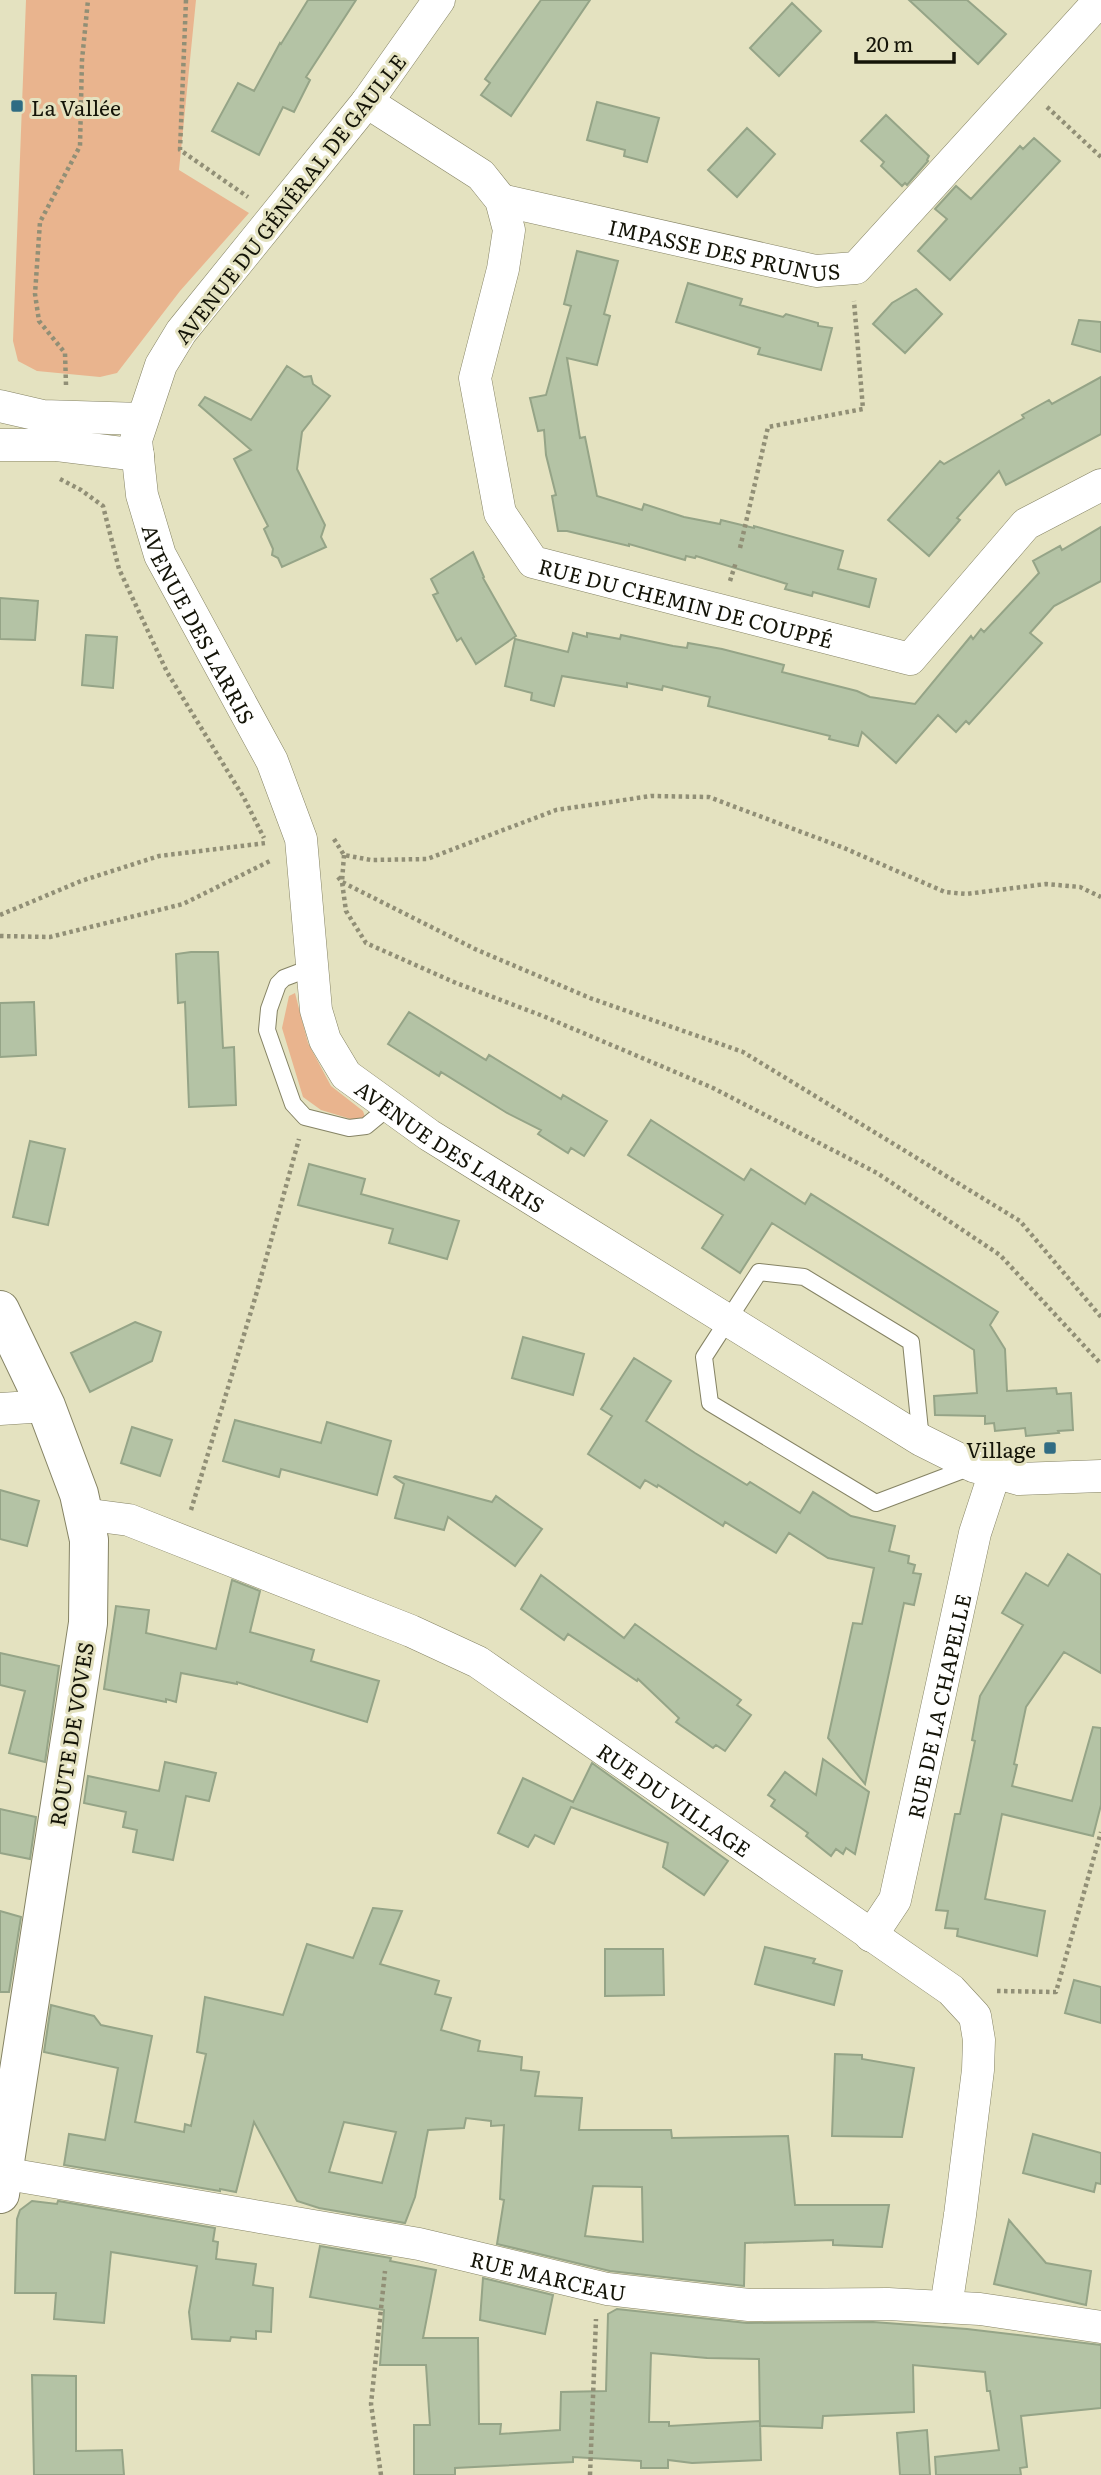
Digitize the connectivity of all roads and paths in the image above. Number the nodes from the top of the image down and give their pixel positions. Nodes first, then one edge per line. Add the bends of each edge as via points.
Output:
1 (88, 0) edge
2 (186, 0) edge
3 (439, 0) edge
4 (1085, 9) edge
5 (1023, 84) junction
6 (367, 102) junction
7 (1101, 157) edge
8 (502, 200) junction
9 (278, 214) junction
10 (851, 268) junction
11 (0, 406) edge
12 (60, 431) junction
13 (138, 438) junction
14 (0, 445) edge
15 (1101, 485) edge
16 (740, 548) dead end
17 (301, 839) junction
18 (266, 842) junction
19 (344, 855) junction
20 (342, 882) junction
21 (1101, 897) edge
22 (0, 915) edge
23 (0, 936) edge
24 (313, 967) junction
25 (389, 1107) junction
26 (304, 1117) junction
27 (0, 1310) edge
28 (1101, 1317) edge
29 (726, 1319) junction
30 (1101, 1364) edge
31 (46, 1406) junction
32 (0, 1409) edge
33 (921, 1440) junction
34 (984, 1469) junction
35 (1101, 1476) edge
36 (83, 1514) junction
37 (182, 1541) junction
38 (1101, 1832) edge
39 (871, 1936) junction
40 (951, 1990) junction
41 (1, 2184) edge
42 (388, 2239) junction
43 (597, 2287) junction
44 (946, 2307) junction
45 (1101, 2327) edge
46 (381, 2475) edge
47 (590, 2475) edge

1 - 12 path via 80,146 40,222 36,270 39,321 65,353
2 - 9 path via 180,150
3 - 6 street, AVENUE DU GÉNÉRAL DE GAULLE
4 - 5 street, IMPASSE DES PRUNUS
5 - 7 path
5 - 10 street, IMPASSE DES PRUNUS via 856,268
6 - 8 street via 481,175
6 - 9 street, AVENUE DU GÉNÉRAL DE GAULLE
8 - 10 street, IMPASSE DES PRUNUS via 816,271
8 - 15 street, RUE DU CHEMIN DE COUPPÉ via 509,230 475,378 500,513 533,562 910,659 1026,524
9 - 13 street, AVENUE DU GÉNÉRAL DE GAULLE via 181,331 161,365
10 - 16 path via 863,409 768,427
11 - 12 street via 43,416
12 - 13 street
12 - 14 street
12 - 18 path via 58,478 103,506 119,569 167,672
13 - 17 street, AVENUE DES LARRIS via 142,495 160,555 272,761
17 - 18 path
17 - 19 path via 332,836
17 - 20 path
17 - 23 path via 271,861 183,904 50,937
17 - 24 street, AVENUE DES LARRIS
18 - 22 path via 159,856 81,881
19 - 20 path
19 - 21 path via 371,860 428,859 556,810 651,796 709,797 945,892 966,894 1046,884 1080,887
20 - 28 path via 578,993 743,1052 1020,1221
20 - 30 path via 346,911 366,943 713,1088 877,1173 1000,1255
24 - 25 street, AVENUE DES LARRIS via 316,1010 326,1040 346,1075
24 - 26 lane via 278,984 267,1030 293,1104
25 - 26 lane via 366,1126 349,1128
25 - 29 street, AVENUE DES LARRIS
26 - 37 path
27 - 31 street, ROUTE DE VOVES
29 - 33 street, AVENUE DES LARRIS
29 - 33 lane via 759,1272 804,1277 911,1342
29 - 34 lane via 704,1357 710,1403 877,1503
31 - 32 street
31 - 36 street, ROUTE DE VOVES
33 - 34 street, AVENUE DES LARRIS
34 - 35 street, AVENUE DES LARRIS via 1019,1479
34 - 39 street, RUE DE LA CHAPELLE via 975,1533 895,1900
36 - 37 street, RUE DU VILLAGE via 129,1520
36 - 41 street, ROUTE DE VOVES via 89,1540 88,1623
37 - 39 street, RUE DU VILLAGE via 478,1662
38 - 40 path via 1056,1992
39 - 40 street, RUE DU VILLAGE
40 - 44 street, RUE DU VILLAGE via 975,2016 979,2040
41 - 42 street, RUE MARCEAU
42 - 43 street, RUE MARCEAU
42 - 46 path via 371,2404
43 - 44 street, RUE MARCEAU via 749,2305
43 - 47 path
44 - 45 street, RUE MARCEAU

